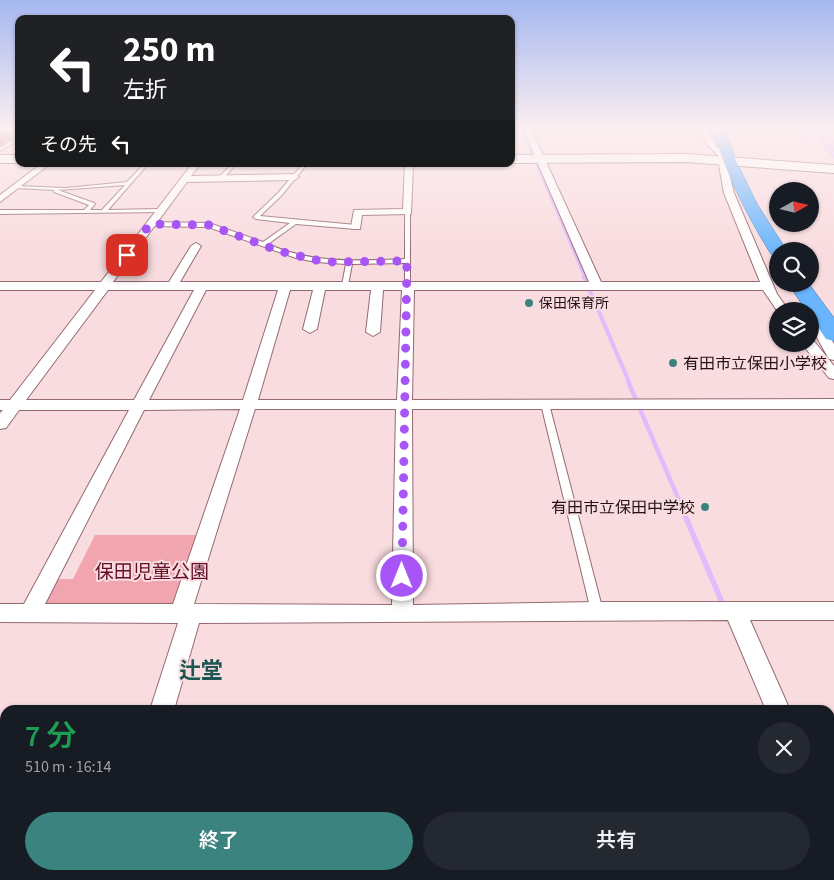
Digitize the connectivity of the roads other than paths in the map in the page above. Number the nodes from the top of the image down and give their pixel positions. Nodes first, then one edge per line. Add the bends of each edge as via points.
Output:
1 (38, 170) edge
2 (141, 170) edge
3 (191, 170) edge
4 (228, 170) edge
5 (300, 170) edge
6 (409, 170) edge
7 (546, 170) edge
8 (724, 170) edge
9 (735, 170) edge
10 (295, 177) junction
11 (184, 179) junction
12 (220, 179) junction
13 (130, 182) junction
14 (16, 187) junction
15 (48, 188) junction
16 (0, 199) edge
17 (104, 211) junction
18 (160, 211) junction
19 (0, 212) edge
20 (86, 212) junction
21 (408, 212) junction
22 (294, 222) junction
23 (150, 224) junction
24 (356, 227) joint
25 (772, 242) edge
26 (264, 244) junction
27 (196, 246) dead end
28 (407, 261) junction
29 (349, 262) junction
30 (104, 285) junction
31 (173, 285) junction
32 (202, 285) junction
33 (285, 285) junction
34 (320, 285) junction
35 (345, 285) junction
36 (377, 285) junction
37 (408, 285) junction
38 (596, 285) junction
39 (0, 286) edge
40 (767, 286) junction
41 (805, 292) edge
42 (776, 302) edge
43 (310, 329) dead end
44 (830, 329) edge
45 (373, 332) dead end
46 (815, 352) edge
47 (834, 356) edge
48 (834, 375) edge
49 (404, 403) junction
50 (141, 404) junction
51 (249, 404) junction
52 (545, 404) junction
53 (834, 404) edge
54 (7, 405) edge
55 (0, 424) edge
56 (597, 611) junction
57 (735, 611) junction
58 (834, 611) edge
59 (0, 613) edge
60 (30, 613) junction
61 (186, 613) junction
62 (402, 614) junction
63 (163, 705) edge
64 (776, 705) edge

1 - 14 street
2 - 13 lane
3 - 11 street
4 - 12 lane
5 - 10 lane
6 - 21 street
7 - 38 street
8 - 40 street via 729,193
9 - 25 highway via 749,204
10 - 12 street
10 - 22 lane via 256,217
11 - 12 street
11 - 18 street
13 - 15 lane
13 - 17 lane
14 - 15 lane
14 - 16 street
15 - 20 lane via 92,204
17 - 18 lane
17 - 20 lane
18 - 23 street
19 - 20 lane
21 - 24 street via 357,212
21 - 28 lane
22 - 24 lane
22 - 26 lane
23 - 26 lane via 204,224
23 - 30 street
26 - 29 lane via 324,262
27 - 31 street
28 - 29 lane
28 - 37 lane
29 - 35 lane
30 - 31 street
30 - 39 street
30 - 54 street
31 - 32 street
32 - 33 street
32 - 50 street
33 - 34 street
33 - 51 street
34 - 35 street
34 - 43 street
35 - 36 street
36 - 37 street
36 - 45 street
37 - 38 street
37 - 49 street
38 - 40 street
40 - 42 street
41 - 44 highway
44 - 47 street via 819,329
46 - 48 street
49 - 51 street
49 - 52 street
49 - 62 street
50 - 51 street
50 - 54 street
50 - 60 street
51 - 61 street
52 - 53 street
52 - 56 lane
54 - 55 street
56 - 57 street
56 - 62 street
57 - 58 street
57 - 64 street
59 - 60 street
60 - 61 street
61 - 62 street
61 - 63 street

